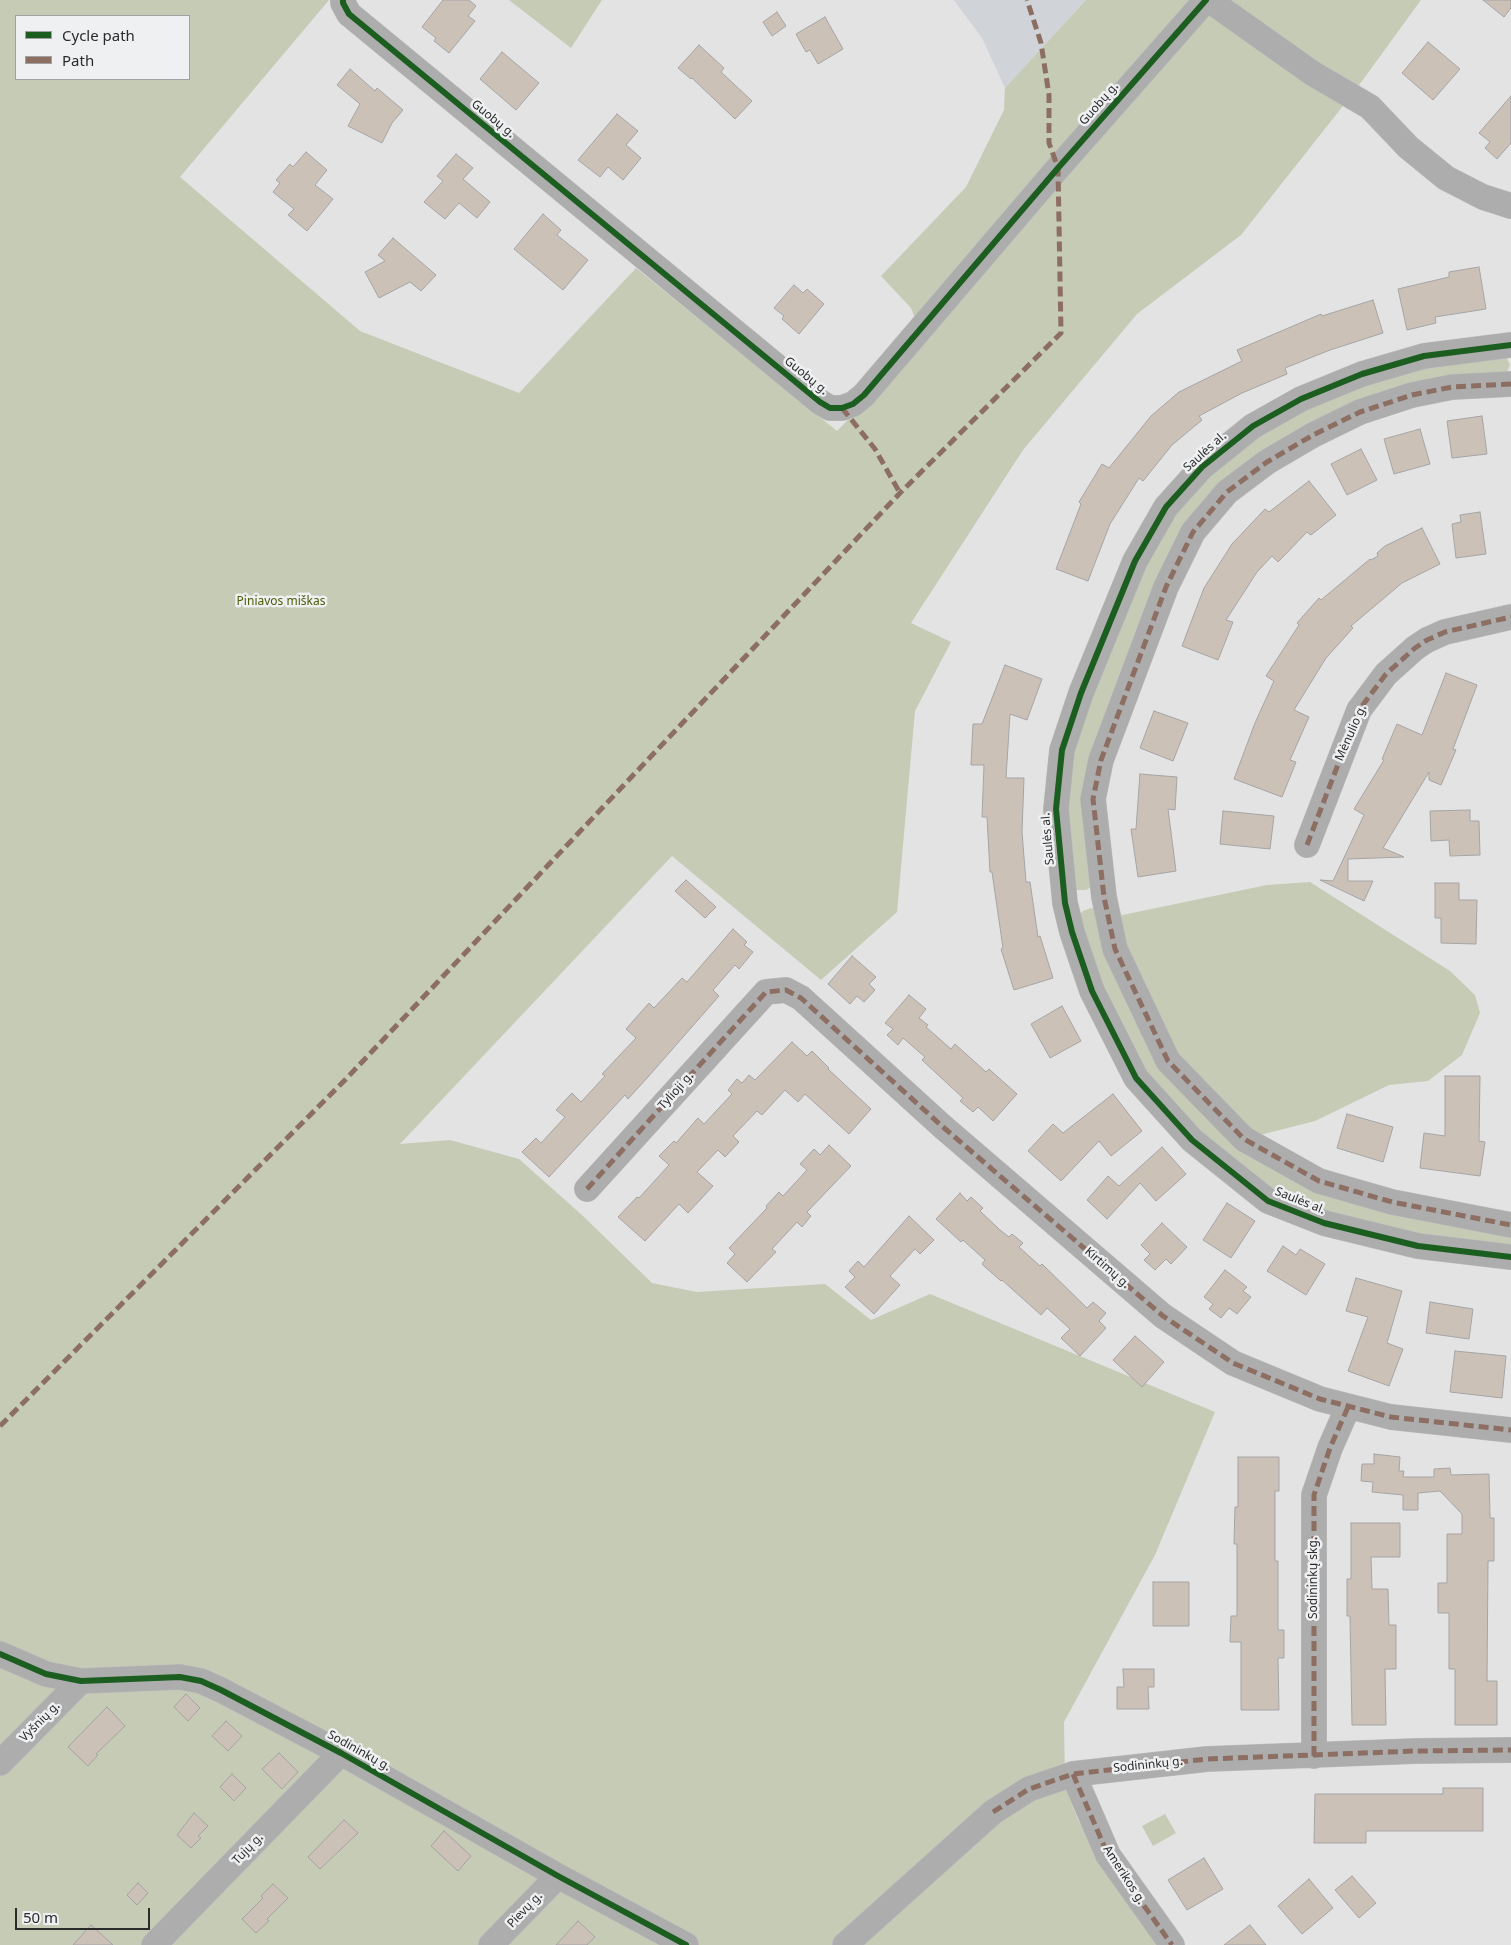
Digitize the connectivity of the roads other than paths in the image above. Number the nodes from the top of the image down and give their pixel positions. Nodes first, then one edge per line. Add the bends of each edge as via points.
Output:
1 (343, 0) edge
2 (1207, 0) edge
3 (1511, 206) edge
4 (1511, 345) edge
5 (1511, 384) edge
6 (1511, 617) edge
7 (1307, 845) dead end
8 (1104, 897) junction
9 (1065, 903) junction
10 (766, 992) joint
11 (587, 1190) dead end
12 (1511, 1225) edge
13 (1511, 1257) edge
14 (1348, 1407) junction
15 (1511, 1430) edge
16 (0, 1654) edge
17 (81, 1681) junction
18 (1511, 1750) edge
19 (341, 1753) junction
20 (1314, 1756) junction
21 (0, 1763) edge
22 (1073, 1774) junction
23 (558, 1876) junction
24 (154, 1945) edge
25 (491, 1945) edge
26 (686, 1945) edge
27 (845, 1945) edge
28 (1172, 1945) edge

1 - 2 street, Guobų g. via 349,14 830,408 853,404 864,395
2 - 3 street via 1312,73 1370,107 1408,147 1446,178 1483,197
4 - 9 street, Saulės al. via 1424,356 1362,374 1301,399 1253,426 1202,467 1166,507 1135,561 1062,750 1056,809
5 - 8 street, Saulės al. via 1452,387 1412,395 1360,412 1267,462 1227,492 1193,532 1166,587 1101,760 1093,799
6 - 7 street, Mėnulio g. via 1445,632 1427,640 1386,674 1359,710
8 - 9 street
8 - 12 street, Saulės al. via 1114,949 1168,1061 1244,1139 1319,1181 1392,1202
9 - 13 street, Saulės al. via 1092,992 1136,1078 1192,1140 1268,1201 1324,1223 1418,1246
10 - 11 street, Tylioji g.
10 - 14 street, Kirtimų g. via 786,990 801,998 943,1127 1163,1316 1233,1363 1320,1400
14 - 15 street, Kirtimų g. via 1390,1418
14 - 20 street, Sodininkų skg. via 1314,1495
16 - 17 street, Sodininkų g. via 46,1674
17 - 19 street, Sodininkų g. via 180,1676 201,1681
17 - 21 street, Vyšnių g.
18 - 20 street, Sodininkų g.
19 - 23 street, Sodininkų g.
19 - 24 street, Tujų g.
20 - 22 street, Sodininkų g. via 1207,1759
22 - 27 street, Sodininkų g. via 1029,1790 993,1812
22 - 28 street, Amerikos g. via 1108,1855
23 - 25 street, Pievų g.
23 - 26 street, Sodininkų g.

